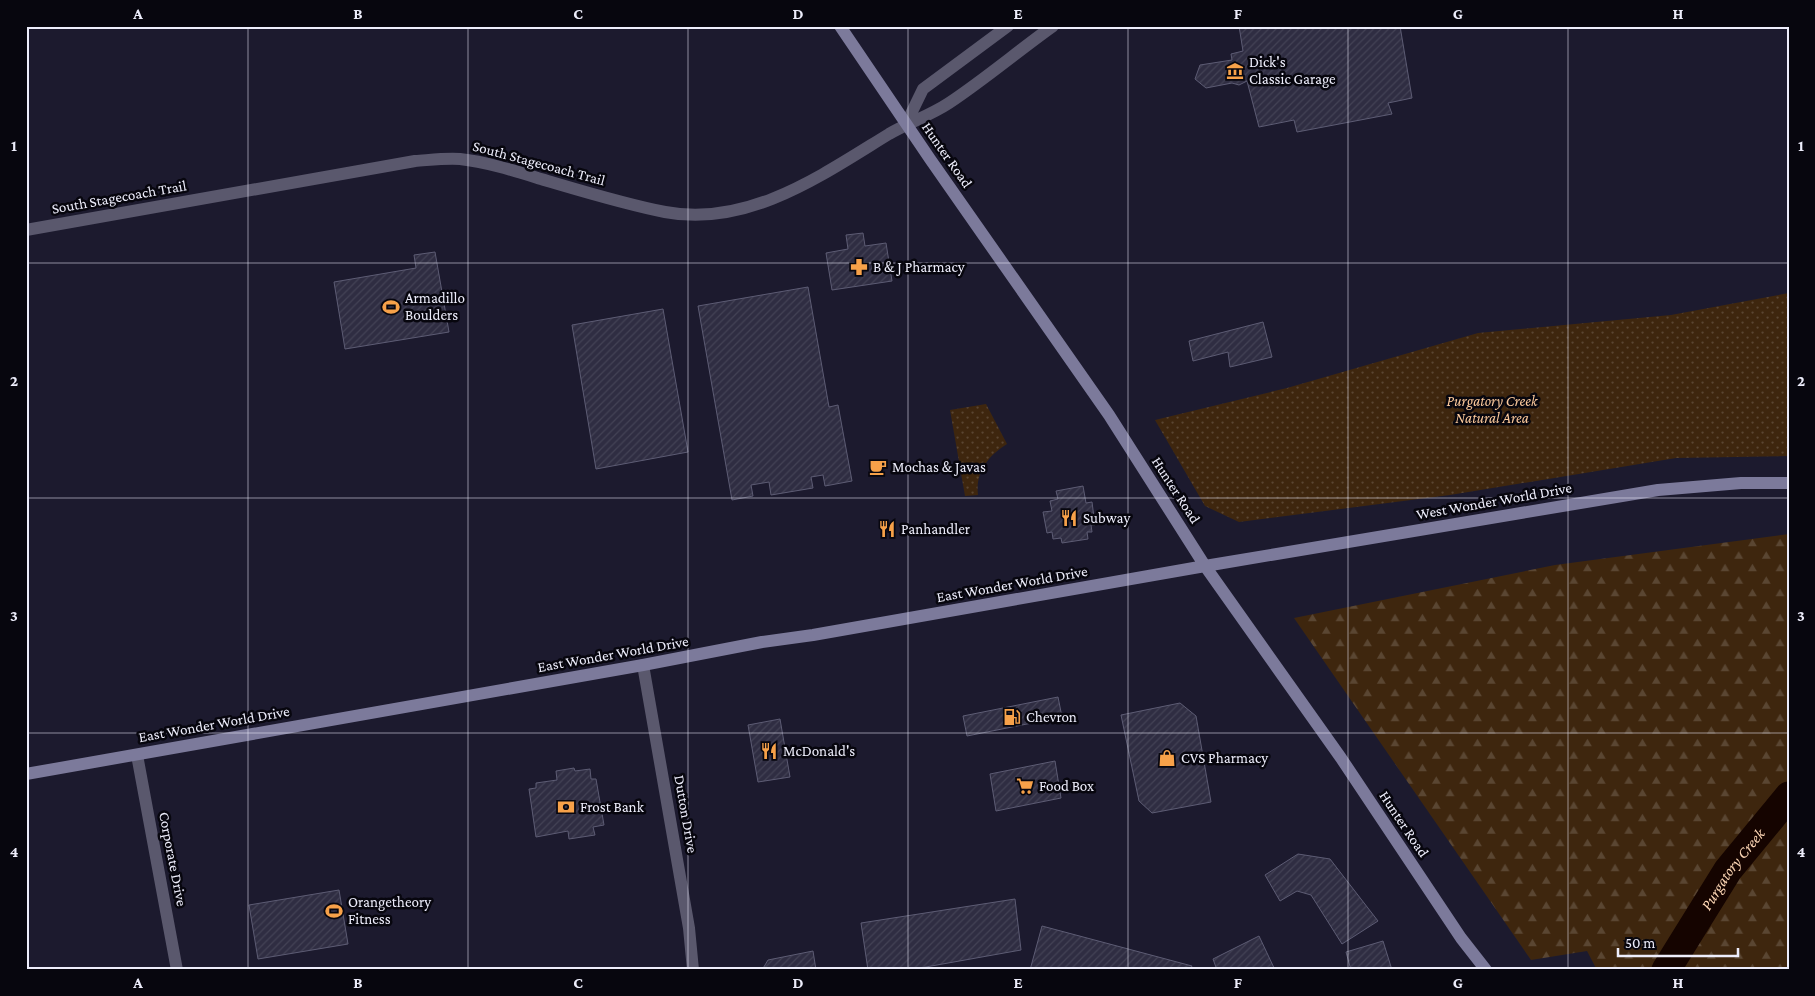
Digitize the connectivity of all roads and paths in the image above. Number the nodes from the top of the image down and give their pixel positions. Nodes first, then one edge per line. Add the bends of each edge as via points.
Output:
1 (840, 26) edge
2 (1008, 26) edge
3 (1053, 26) edge
4 (906, 124) junction
5 (26, 230) edge
6 (1789, 483) edge
7 (1206, 566) junction
8 (643, 665) junction
9 (137, 755) junction
10 (26, 774) edge
11 (177, 970) edge
12 (693, 970) edge
13 (1486, 970) edge

1 - 4 main road, Hunter Road
2 - 4 street via 923,89
3 - 4 street, South Stagecoach Trail via 947,104
4 - 5 street, South Stagecoach Trail via 804,186 772,200 720,212 694,215 664,212 507,169 461,159 439,159
4 - 7 main road, Hunter Road via 1109,415
6 - 7 main road, West Wonder World Drive via 1741,483 1658,490
7 - 8 main road, East Wonder World Drive
7 - 13 main road, Hunter Road
8 - 9 main road, East Wonder World Drive
8 - 12 street, Dutton Drive
9 - 10 main road, East Wonder World Drive
9 - 11 street, Corporate Drive

